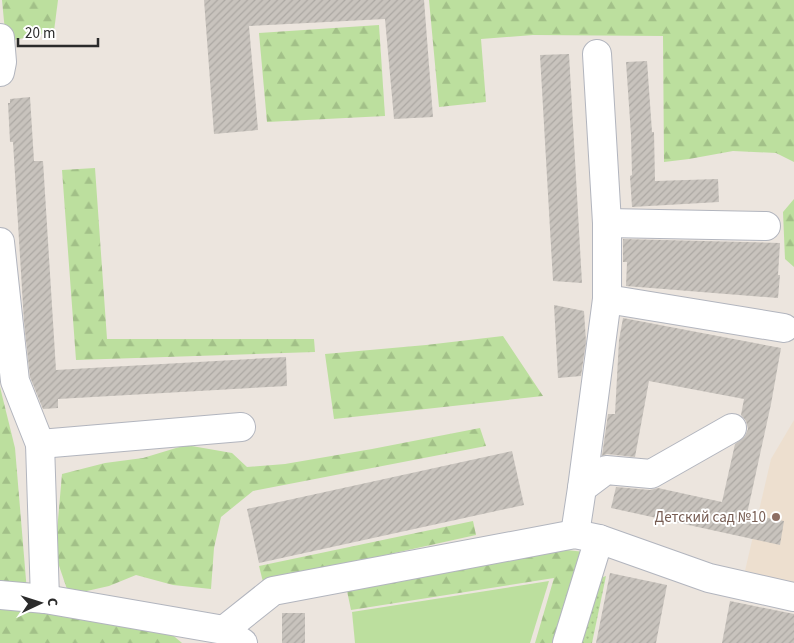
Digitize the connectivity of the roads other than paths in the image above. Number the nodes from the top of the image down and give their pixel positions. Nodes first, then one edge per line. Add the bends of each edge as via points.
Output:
1 (0, 38) edge
2 (597, 54) dead end
3 (0, 72) edge
4 (607, 224) junction
5 (766, 226) dead end
6 (0, 242) edge
7 (607, 299) junction
8 (784, 328) dead end
9 (7, 373) edge
10 (241, 427) dead end
11 (732, 428) dead end
12 (40, 444) junction
13 (582, 488) junction
14 (587, 536) junction
15 (0, 595) edge
16 (794, 597) edge
17 (46, 599) junction
18 (234, 637) edge
19 (567, 643) edge

1 - 3 lane
2 - 4 lane
4 - 5 lane
4 - 7 lane
6 - 9 lane
7 - 8 lane
7 - 13 lane
9 - 12 lane
10 - 12 lane
11 - 13 lane via 651,474 606,470
12 - 17 lane
13 - 14 lane
14 - 16 lane via 709,578
14 - 18 lane via 273,591
14 - 19 lane
15 - 17 lane
17 - 18 lane

